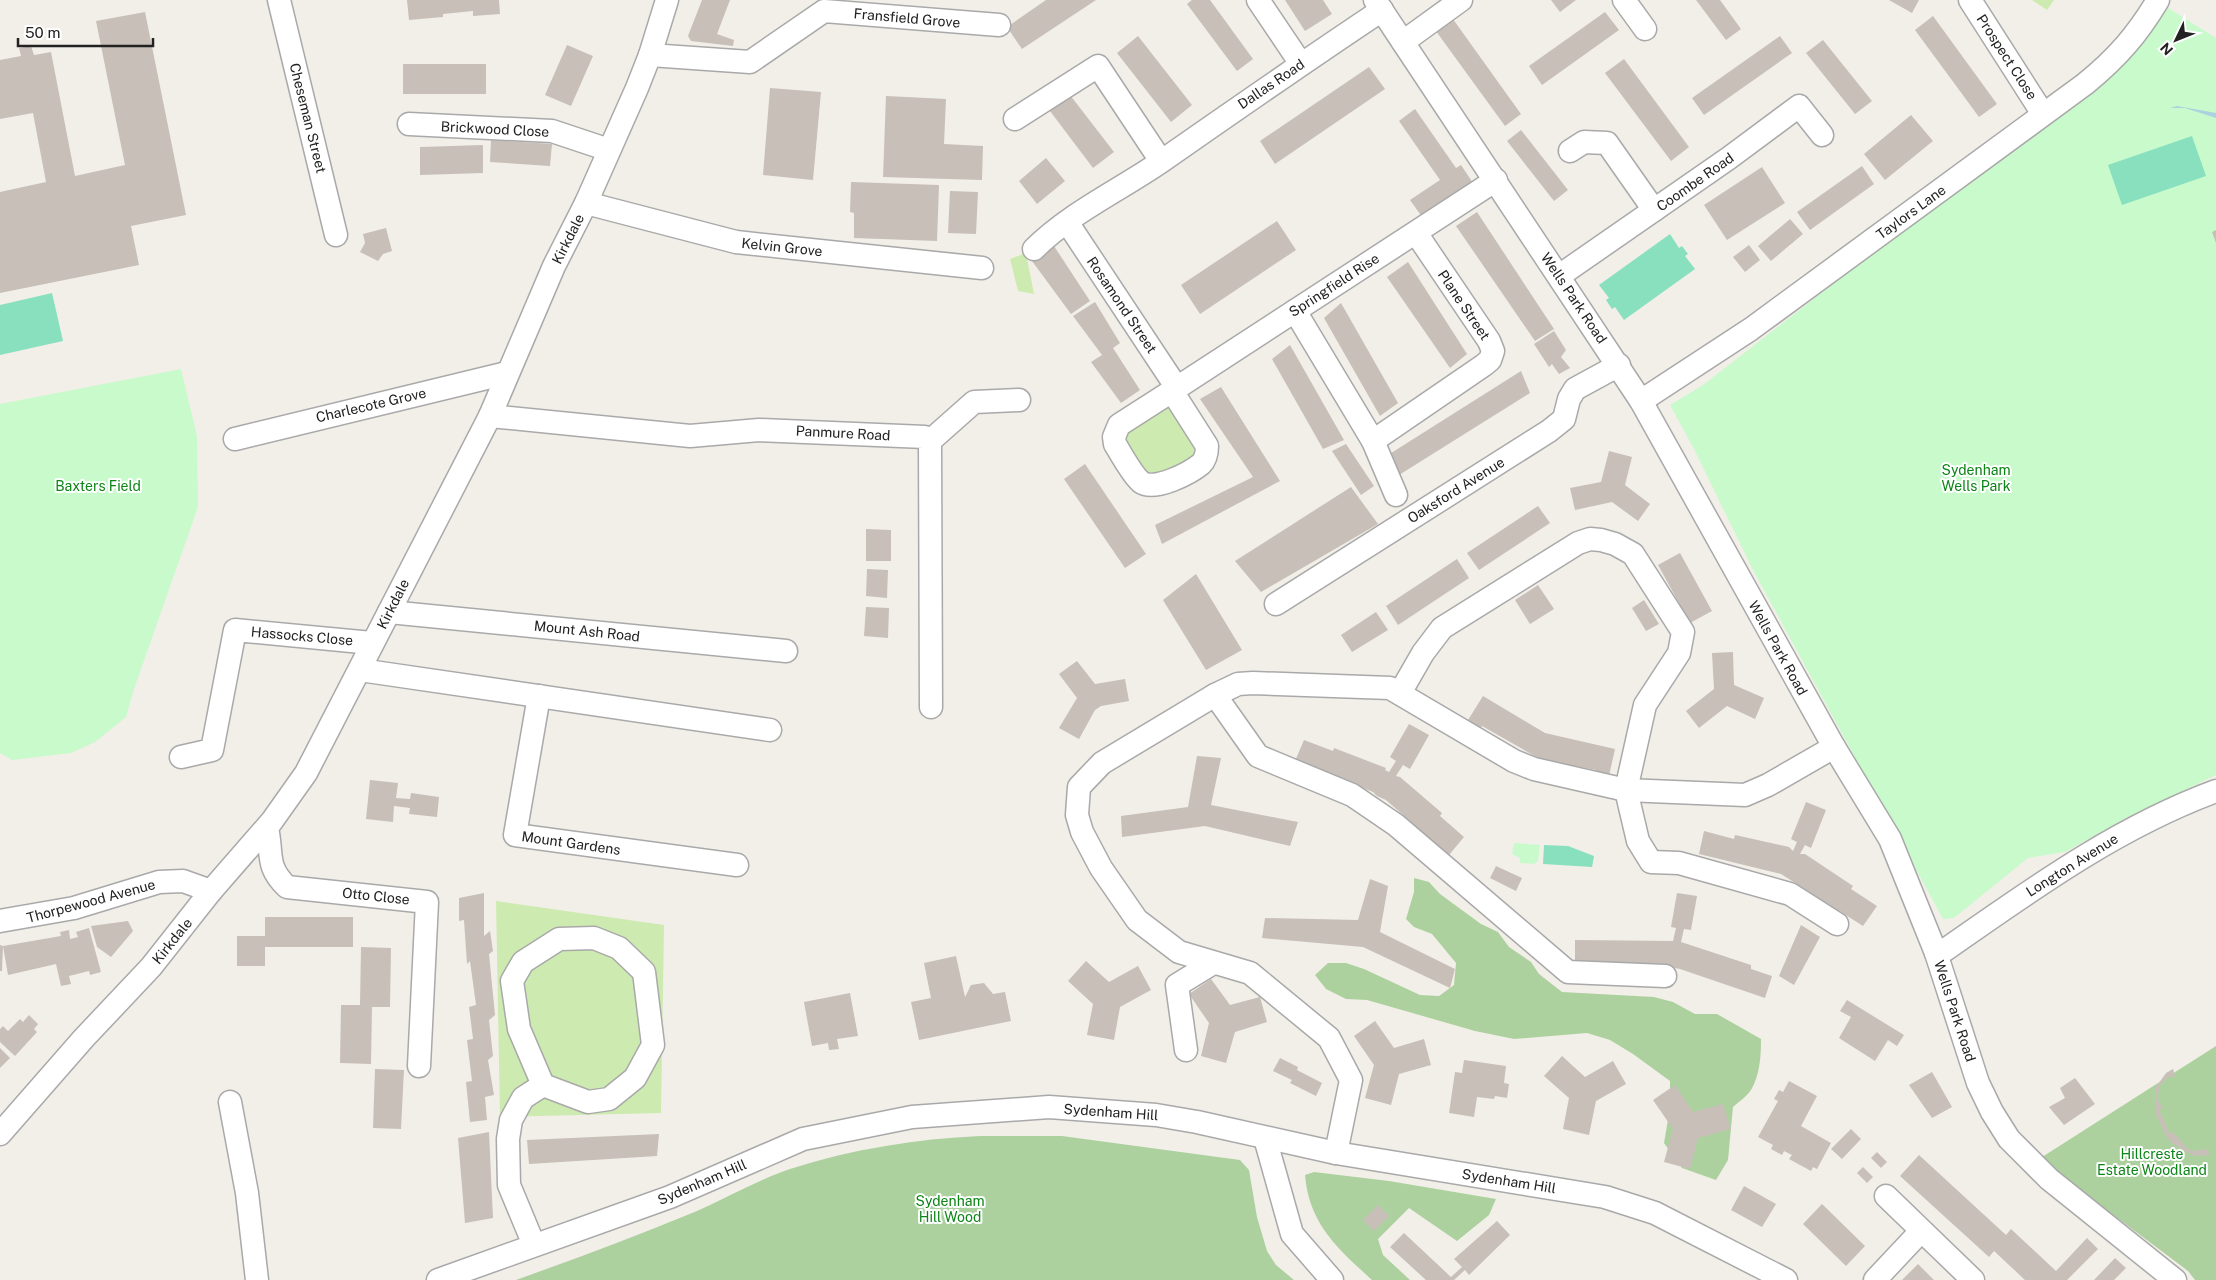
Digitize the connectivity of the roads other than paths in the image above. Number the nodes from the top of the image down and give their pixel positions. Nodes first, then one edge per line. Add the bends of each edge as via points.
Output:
1 (279, 0) edge
2 (667, 0) edge
3 (1258, 0) edge
4 (1461, 0) edge
5 (1624, 0) edge
6 (1970, 0) edge
7 (2158, 0) edge
8 (1379, 5) edge
9 (999, 25) dead end
10 (1645, 29) dead end
11 (1403, 42) junction
12 (650, 55) junction
13 (1300, 64) junction
14 (2043, 114) junction
15 (1015, 119) dead end
16 (409, 124) dead end
17 (1822, 136) dead end
18 (609, 150) junction
19 (1570, 151) dead end
20 (1161, 161) junction
21 (1496, 180) junction
22 (586, 203) junction
23 (1654, 210) junction
24 (1067, 222) junction
25 (1416, 233) junction
26 (336, 235) dead end
27 (1034, 249) dead end
28 (982, 268) dead end
29 (1559, 276) junction
30 (1295, 311) junction
31 (1619, 365) junction
32 (507, 372) junction
33 (1175, 390) joint
34 (1019, 400) dead end
35 (1641, 401) junction
36 (490, 416) junction
37 (235, 439) dead end
38 (930, 441) junction
39 (1373, 441) junction
40 (1396, 495) dead end
41 (1276, 604) dead end
42 (389, 612) junction
43 (372, 643) junction
44 (786, 651) dead end
45 (360, 670) junction
46 (1400, 693) junction
47 (1215, 695) junction
48 (539, 696) junction
49 (931, 707) dead end
50 (770, 730) dead end
51 (1834, 746) junction
52 (180, 757) dead end
53 (1626, 790) junction
54 (2216, 791) edge
55 (266, 828) junction
56 (737, 865) dead end
57 (211, 891) junction
58 (0, 922) edge
59 (1837, 924) dead end
60 (1936, 953) junction
61 (1213, 963) junction
62 (1665, 976) dead end
63 (1186, 1050) dead end
64 (420, 1066) dead end
65 (543, 1085) junction
66 (230, 1102) dead end
67 (0, 1134) edge
68 (1265, 1138) junction
69 (1336, 1154) junction
70 (1886, 1196) dead end
71 (1922, 1231) junction
72 (534, 1245) junction
73 (257, 1280) edge
74 (438, 1280) edge
75 (1332, 1280) edge
76 (1786, 1280) edge
77 (1875, 1280) edge
78 (1973, 1280) edge
79 (2175, 1280) edge

1 - 26 street, Cheseman Street
2 - 12 street, Kirkdale
3 - 13 street
4 - 11 street
5 - 10 street
6 - 14 street, Prospect Close
7 - 14 street, Taylors Lane via 2121,53
8 - 11 street, Wells Park Road
8 - 13 street, Dallas Road
9 - 12 street, Fransfield Grove via 824,11 750,62
11 - 21 street, Wells Park Road
12 - 18 street, Kirkdale
13 - 20 street, Dallas Road
14 - 35 street, Taylors Lane via 1751,329
15 - 20 street via 1094,60
16 - 18 street, Brickwood Close via 552,131
17 - 23 street, Coombe Road via 1799,106
18 - 22 street, Kirkdale
19 - 23 street via 1584,142 1607,143
20 - 24 street, Dallas Road
21 - 25 street, Springfield Rise
21 - 29 street, Wells Park Road
22 - 28 street, Kelvin Grove via 736,242
22 - 32 street, Kirkdale
23 - 29 street, Coombe Road
24 - 27 street, Dallas Road
24 - 33 street, Rosamond Street
25 - 30 street, Springfield Rise
25 - 39 street, Plane Street via 1493,351 1490,360
29 - 31 street, Wells Park Road
30 - 33 street, Springfield Rise
30 - 39 street
31 - 35 street, Wells Park Road
31 - 41 street, Oaksford Avenue via 1575,389 1568,399 1564,420 1549,431
32 - 36 street, Kirkdale
32 - 37 street, Charlecote Grove
34 - 38 street via 974,402
35 - 51 street, Wells Park Road
36 - 38 street, Panmure Road via 690,436 759,430 925,437
36 - 42 street, Kirkdale
38 - 49 street
39 - 40 street
42 - 43 street, Kirkdale
42 - 44 street, Mount Ash Road
43 - 45 street, Kirkdale
43 - 52 street, Hassocks Close via 235,630 212,750
45 - 48 street
45 - 55 street, Kirkdale via 306,772
46 - 47 street via 1390,688 1253,682 1238,684
46 - 53 street via 1514,761 1534,769
46 - 53 street via 1442,628 1578,543 1590,539 1615,544 1633,554 1683,632 1679,653 1645,705
47 - 61 street via 1102,763 1079,786 1077,815 1101,868 1137,920 1179,952
47 - 62 street via 1258,756 1352,795 1396,825 1568,972
48 - 50 street
48 - 56 street, Mount Gardens via 515,835
51 - 53 street via 1768,786 1745,795
51 - 60 street, Wells Park Road via 1890,839
53 - 59 street via 1638,841 1651,862 1679,863 1790,894
54 - 60 street, Longton Avenue via 2153,818 2082,856
55 - 57 street, Kirkdale
55 - 64 street, Otto Close via 270,842 269,861 287,887 427,902
57 - 58 street, Thorpewood Avenue via 183,881 159,882 74,908
57 - 67 street, Kirkdale via 151,967
60 - 79 street, Wells Park Road via 1978,1083 2009,1139 2050,1179
61 - 63 street via 1177,985
61 - 69 street via 1250,973 1329,1038 1351,1080
65 - 65 street via 588,1102 609,1099 635,1078 653,1046 644,972 620,948 594,938 559,939 523,962 512,981 519,1029
65 - 72 street via 523,1098 511,1120 508,1140 509,1185
66 - 73 street via 247,1193
68 - 69 street, Sydenham Hill
68 - 72 street, Sydenham Hill via 1156,1115 1049,1107 912,1117 803,1139 670,1197
68 - 75 street via 1292,1234
69 - 76 street, Sydenham Hill via 1604,1197 1655,1213
70 - 71 street
71 - 77 street
71 - 78 street
72 - 74 street, Sydenham Hill

